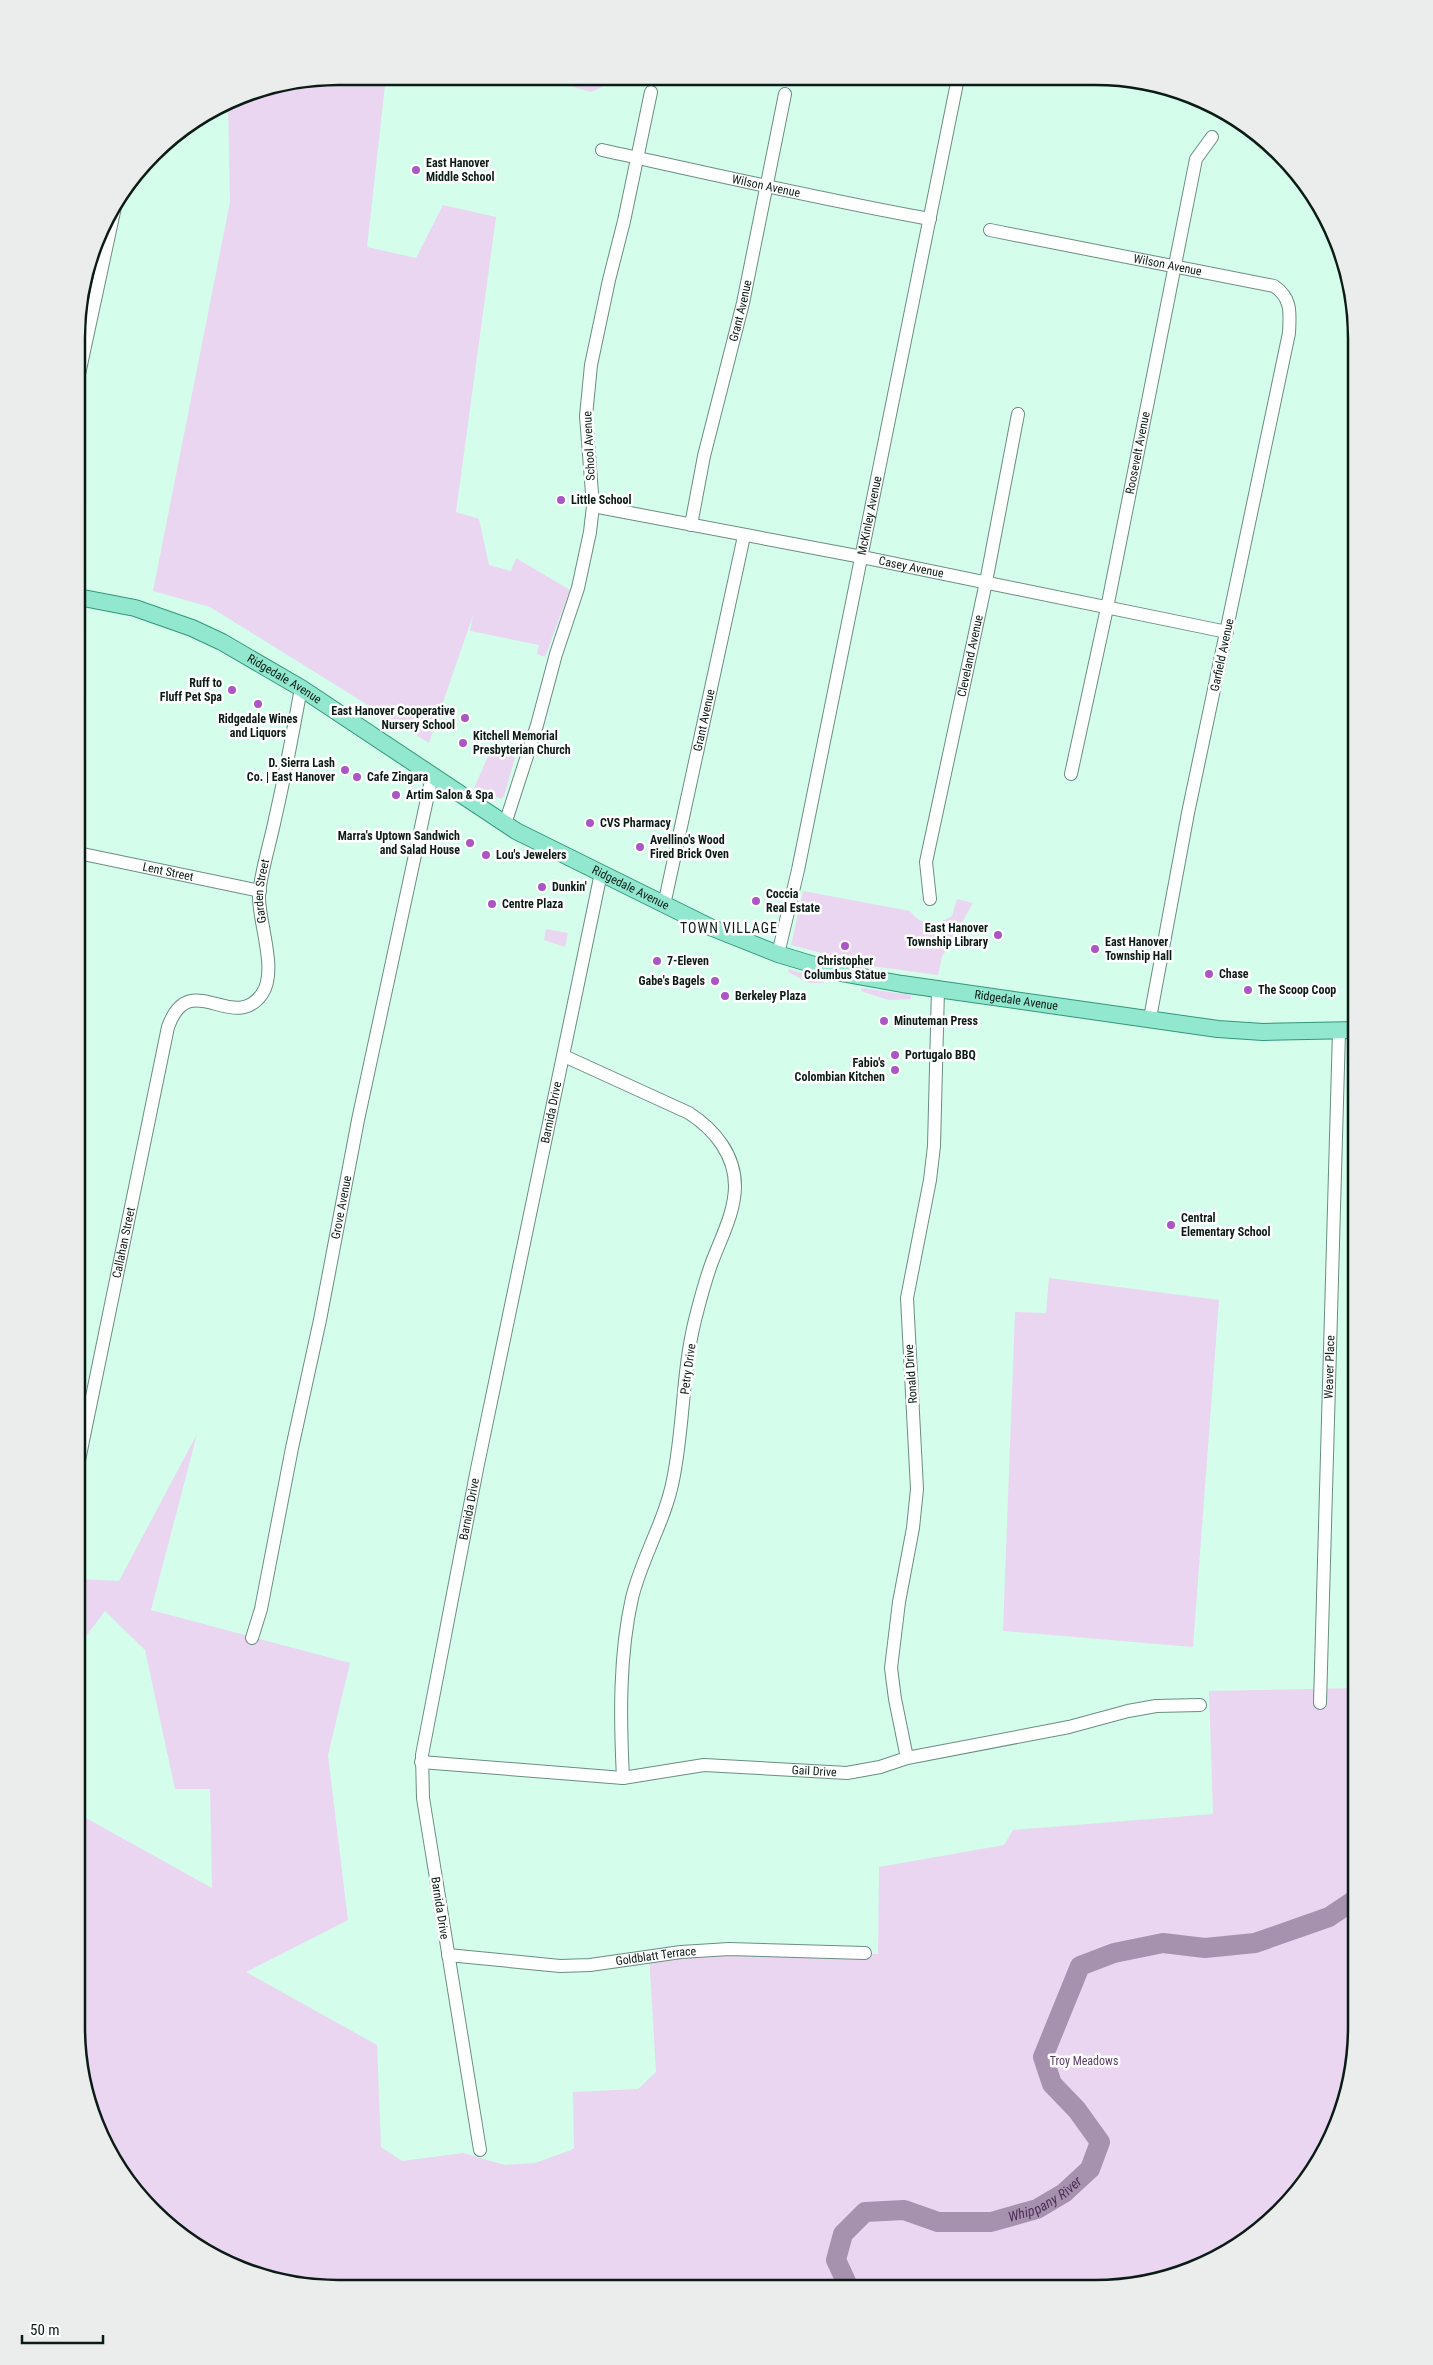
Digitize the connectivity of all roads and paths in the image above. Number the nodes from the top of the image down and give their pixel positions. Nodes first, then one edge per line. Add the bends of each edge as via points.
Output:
1 (957, 85) edge
2 (650, 92) dead end
3 (784, 94) dead end
4 (1212, 137) dead end
5 (602, 150) dead end
6 (637, 158) junction
7 (768, 187) junction
8 (930, 219) junction
9 (111, 226) edge
10 (990, 230) dead end
11 (1176, 266) junction
12 (1283, 294) joint
13 (85, 346) edge
14 (1018, 414) dead end
15 (593, 506) junction
16 (690, 525) junction
17 (744, 536) junction
18 (862, 557) junction
19 (986, 582) junction
20 (85, 599) edge
21 (1107, 608) junction
22 (1227, 632) junction
23 (302, 688) junction
24 (1071, 774) dead end
25 (432, 776) junction
26 (505, 824) junction
27 (85, 854) edge
28 (601, 873) junction
29 (260, 891) junction
30 (930, 899) dead end
31 (664, 905) junction
32 (778, 954) junction
33 (938, 989) junction
34 (172, 1014) joint
35 (1150, 1018) junction
36 (1348, 1030) edge
37 (1339, 1031) junction
38 (564, 1056) junction
39 (85, 1431) edge
40 (252, 1638) dead end
41 (1320, 1703) dead end
42 (1200, 1705) dead end
43 (907, 1758) junction
44 (421, 1762) junction
45 (623, 1778) junction
46 (865, 1953) dead end
47 (448, 1955) junction
48 (480, 2150) dead end

1 - 8 street, McKinley Avenue
2 - 6 street, School Avenue
3 - 7 street, Grant Avenue
4 - 11 street, Roosevelt Avenue via 1196,159
5 - 6 street, Wilson Avenue
6 - 7 street, Wilson Avenue
6 - 15 street, School Avenue via 592,365 586,416
7 - 8 street, Wilson Avenue
7 - 16 street, Grant Avenue via 744,303 704,456
8 - 18 street, McKinley Avenue
9 - 13 street
10 - 11 street, Wilson Avenue
11 - 12 street, Wilson Avenue via 1274,286
11 - 21 street, Roosevelt Avenue
12 - 22 street, Garfield Avenue via 1290,310 1289,333
14 - 19 street, Cleveland Avenue
15 - 16 street, Casey Avenue
15 - 26 street, School Avenue via 578,588
16 - 17 street, Casey Avenue
17 - 18 street, Casey Avenue
17 - 31 street, Grant Avenue
18 - 19 street, Casey Avenue
18 - 32 street, McKinley Avenue
19 - 21 street, Casey Avenue
19 - 30 street, Cleveland Avenue via 926,862
20 - 23 main road, Ridgedale Avenue via 135,608 192,628
21 - 22 street, Casey Avenue
21 - 24 street, Roosevelt Avenue
22 - 35 street, Garfield Avenue via 1188,813
23 - 25 main road, Ridgedale Avenue
23 - 29 street, Garden Street
25 - 26 main road, Ridgedale Avenue
25 - 40 street, Grove Avenue
26 - 28 main road, Ridgedale Avenue
27 - 29 street, Lent Street
28 - 31 main road, Ridgedale Avenue
28 - 38 street, Barnida Drive
29 - 34 street, Garden Street via 268,973 262,994 251,1004 237,1008 191,1000 181,1003
31 - 32 main road, Ridgedale Avenue
32 - 33 main road, Ridgedale Avenue via 846,974
33 - 35 main road, Ridgedale Avenue
33 - 43 street, Ronald Drive via 934,1146 906,1298 917,1489 892,1668
34 - 39 street, Callahan Street
35 - 37 main road, Ridgedale Avenue via 1218,1029
36 - 37 main road, Ridgedale Avenue
37 - 41 street, Weaver Place
38 - 44 street, Barnida Drive
38 - 45 street, Petry Drive via 702,1121 713,1131 728,1156 735,1185 730,1215 694,1322 681,1435 670,1495 631,1605 622,1675
42 - 43 street, Gail Drive via 1156,1706 1038,1734
43 - 45 street, Gail Drive via 847,1773 704,1765
44 - 45 street, Gail Drive
44 - 47 street, Barnida Drive via 423,1798
46 - 47 street, Goldblatt Terrace via 729,1949 560,1966
47 - 48 street, Barnida Drive

